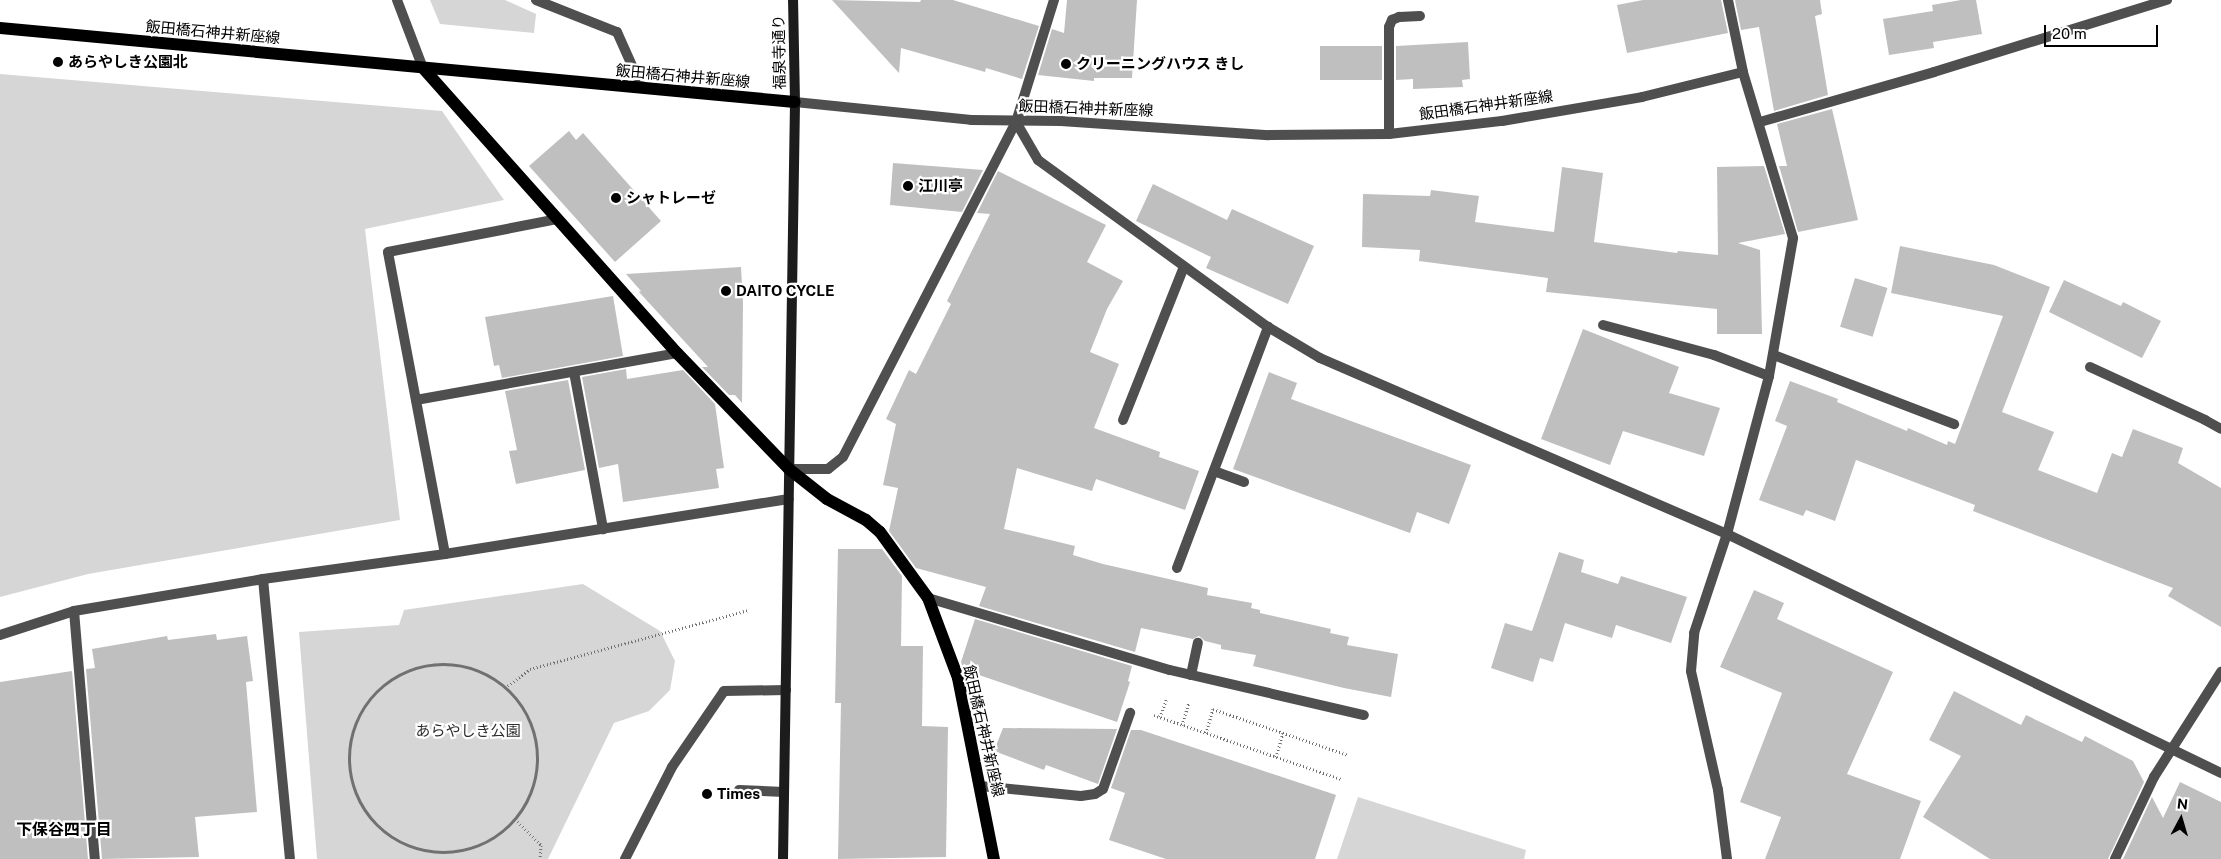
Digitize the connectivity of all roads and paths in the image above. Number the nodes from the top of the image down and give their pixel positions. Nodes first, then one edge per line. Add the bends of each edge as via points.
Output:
1 (397, 0) edge
2 (536, 0) edge
3 (793, 0) edge
4 (1054, 0) edge
5 (1728, 0) edge
6 (2167, 0) edge
7 (1420, 16) dead end
8 (0, 28) edge
9 (423, 68) junction
10 (1743, 72) junction
11 (642, 88) junction
12 (795, 102) junction
13 (1016, 122) junction
14 (1760, 122) junction
15 (1389, 134) junction
16 (556, 219) junction
17 (1184, 267) junction
18 (1603, 325) dead end
19 (1268, 327) junction
20 (677, 353) junction
21 (1774, 355) junction
22 (2090, 367) dead end
23 (574, 372) junction
24 (1769, 376) junction
25 (416, 400) junction
26 (1123, 420) dead end
27 (1954, 424) dead end
28 (2221, 430) edge
29 (789, 469) junction
30 (1214, 471) junction
31 (1244, 482) dead end
32 (789, 499) junction
33 (603, 529) junction
34 (1727, 534) junction
35 (445, 554) junction
36 (1178, 568) dead end
37 (263, 579) junction
38 (928, 598) junction
39 (748, 610) dead end
40 (74, 611) junction
41 (0, 635) edge
42 (1198, 643) dead end
43 (2221, 672) edge
44 (1191, 675) junction
45 (505, 688) junction
46 (786, 690) junction
47 (1167, 698) dead end
48 (1189, 702) dead end
49 (1130, 714) joint
50 (1364, 715) dead end
51 (1160, 717) junction
52 (1182, 725) junction
53 (1206, 733) junction
54 (1283, 733) junction
55 (2171, 750) junction
56 (1348, 755) dead end
57 (1276, 757) junction
58 (2221, 773) edge
59 (1341, 779) dead end
60 (980, 786) junction
61 (739, 790) dead end
62 (784, 792) junction
63 (515, 819) junction
64 (95, 859) edge
65 (290, 859) edge
66 (540, 859) edge
67 (625, 859) edge
68 (783, 859) edge
69 (994, 859) edge
70 (1727, 859) edge
71 (2116, 859) edge

1 - 9 street
2 - 11 street via 618,32
3 - 12 street, 福泉寺通り
4 - 13 street
5 - 10 street
6 - 14 street
7 - 15 street via 1399,17 1388,27
8 - 9 main road, 飯田橋石神井新座線
9 - 11 main road, 飯田橋石神井新座線
9 - 16 main road, 飯田橋石神井新座線
10 - 14 street
10 - 15 street, 飯田橋石神井新座線 via 1642,97 1502,121
11 - 12 main road, 飯田橋石神井新座線
12 - 13 street, 飯田橋石神井新座線
12 - 29 street, 福泉寺通り
13 - 15 street, 飯田橋石神井新座線 via 1061,121 1269,135
13 - 17 street via 1038,160
13 - 29 street via 843,457 828,469
14 - 21 street via 1793,238
16 - 20 main road, 飯田橋石神井新座線
16 - 25 street via 388,252
17 - 19 street
17 - 26 street
18 - 24 street via 1714,355
19 - 30 street
19 - 34 street via 1320,358
20 - 23 street
20 - 29 main road, 飯田橋石神井新座線
21 - 24 street
21 - 27 street
22 - 28 street
23 - 25 street
23 - 33 street
24 - 34 street
25 - 35 street
29 - 32 street, 福泉寺通り
29 - 38 main road, 飯田橋石神井新座線 via 827,499 866,520 880,532
30 - 31 street
30 - 36 street
32 - 33 street
32 - 46 street, 福泉寺通り
33 - 35 street
34 - 55 street
34 - 70 street via 1694,634 1691,671 1718,790
35 - 37 street
37 - 40 street
37 - 65 street
38 - 44 street
38 - 60 main road, 飯田橋石神井新座線 via 958,678
39 - 45 path via 530,669
40 - 41 street
40 - 64 street
42 - 44 street
43 - 55 street
44 - 50 street
45 - 63 path via 525,712 534,734 537,757 535,781
45 - 63 path via 472,668 448,664 424,665 402,673 365,703 354,724 348,748 349,772 355,795 368,816 384,832 405,845 424,851 444,853 483,844
46 - 62 street, 福泉寺通り
46 - 67 street via 724,691 672,766
47 - 51 path
48 - 52 path
49 - 51 path via 1134,710
49 - 60 street via 1103,789 1095,794 1081,796
51 - 52 path
52 - 53 path
53 - 54 path via 1213,710
53 - 57 path
54 - 56 path
54 - 57 path
55 - 58 street
55 - 71 street via 2154,777
57 - 59 path
60 - 69 main road, 飯田橋石神井新座線
61 - 62 street
62 - 68 street, 福泉寺通り
63 - 66 path via 541,845

